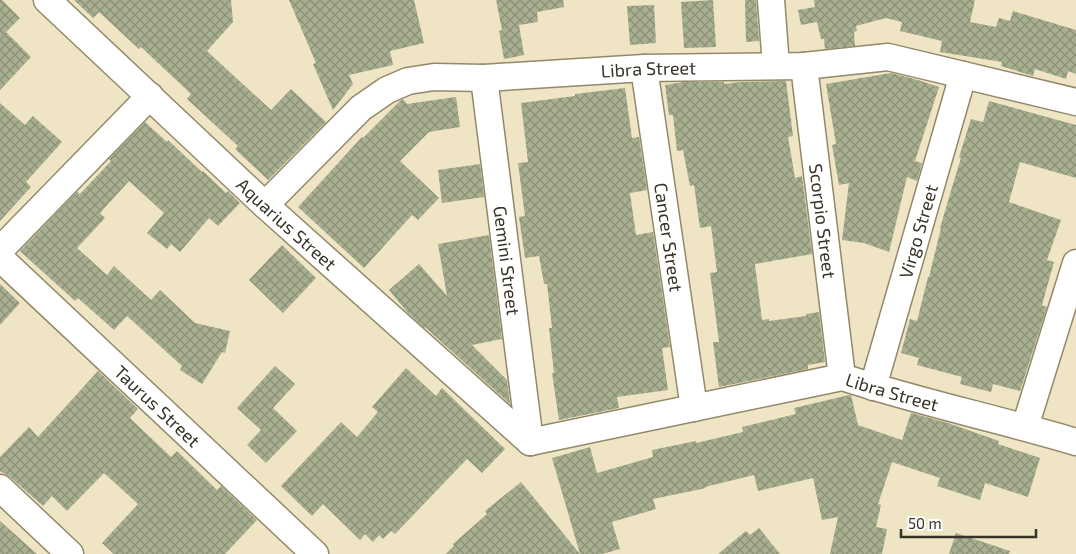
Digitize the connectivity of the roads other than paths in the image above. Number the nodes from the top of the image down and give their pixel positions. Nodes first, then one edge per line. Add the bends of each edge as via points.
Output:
1 (47, 0) edge
2 (772, 0) edge
3 (776, 66) junction
4 (804, 66) junction
5 (644, 68) junction
6 (963, 75) junction
7 (484, 78) junction
8 (150, 96) junction
9 (1076, 102) edge
10 (265, 205) junction
11 (0, 250) edge
12 (0, 258) edge
13 (1076, 263) edge
14 (842, 377) junction
15 (873, 387) junction
16 (694, 408) junction
17 (1025, 427) junction
18 (530, 442) junction
19 (1076, 442) edge
20 (0, 488) edge
21 (70, 554) edge
22 (315, 554) edge

1 - 8 street, Aquarius Street
2 - 3 street
3 - 4 street, Libra Street
3 - 5 street, Libra Street
4 - 6 street, Libra Street via 888,57
4 - 14 street, Scorpio Street
5 - 7 street, Libra Street
5 - 16 street, Cancer Street
6 - 9 street, Libra Street
6 - 15 street, Virgo Street
7 - 10 street, Libra Street via 434,77 408,81 387,90 361,108
7 - 18 street, Gemini Street
8 - 10 street, Aquarius Street
8 - 11 street
10 - 18 street, Aquarius Street
12 - 22 street, Taurus Street
13 - 17 street
14 - 15 street, Libra Street
14 - 16 street, Libra Street
15 - 17 street, Libra Street
16 - 18 street, Libra Street
17 - 19 street, Libra Street
20 - 21 street

